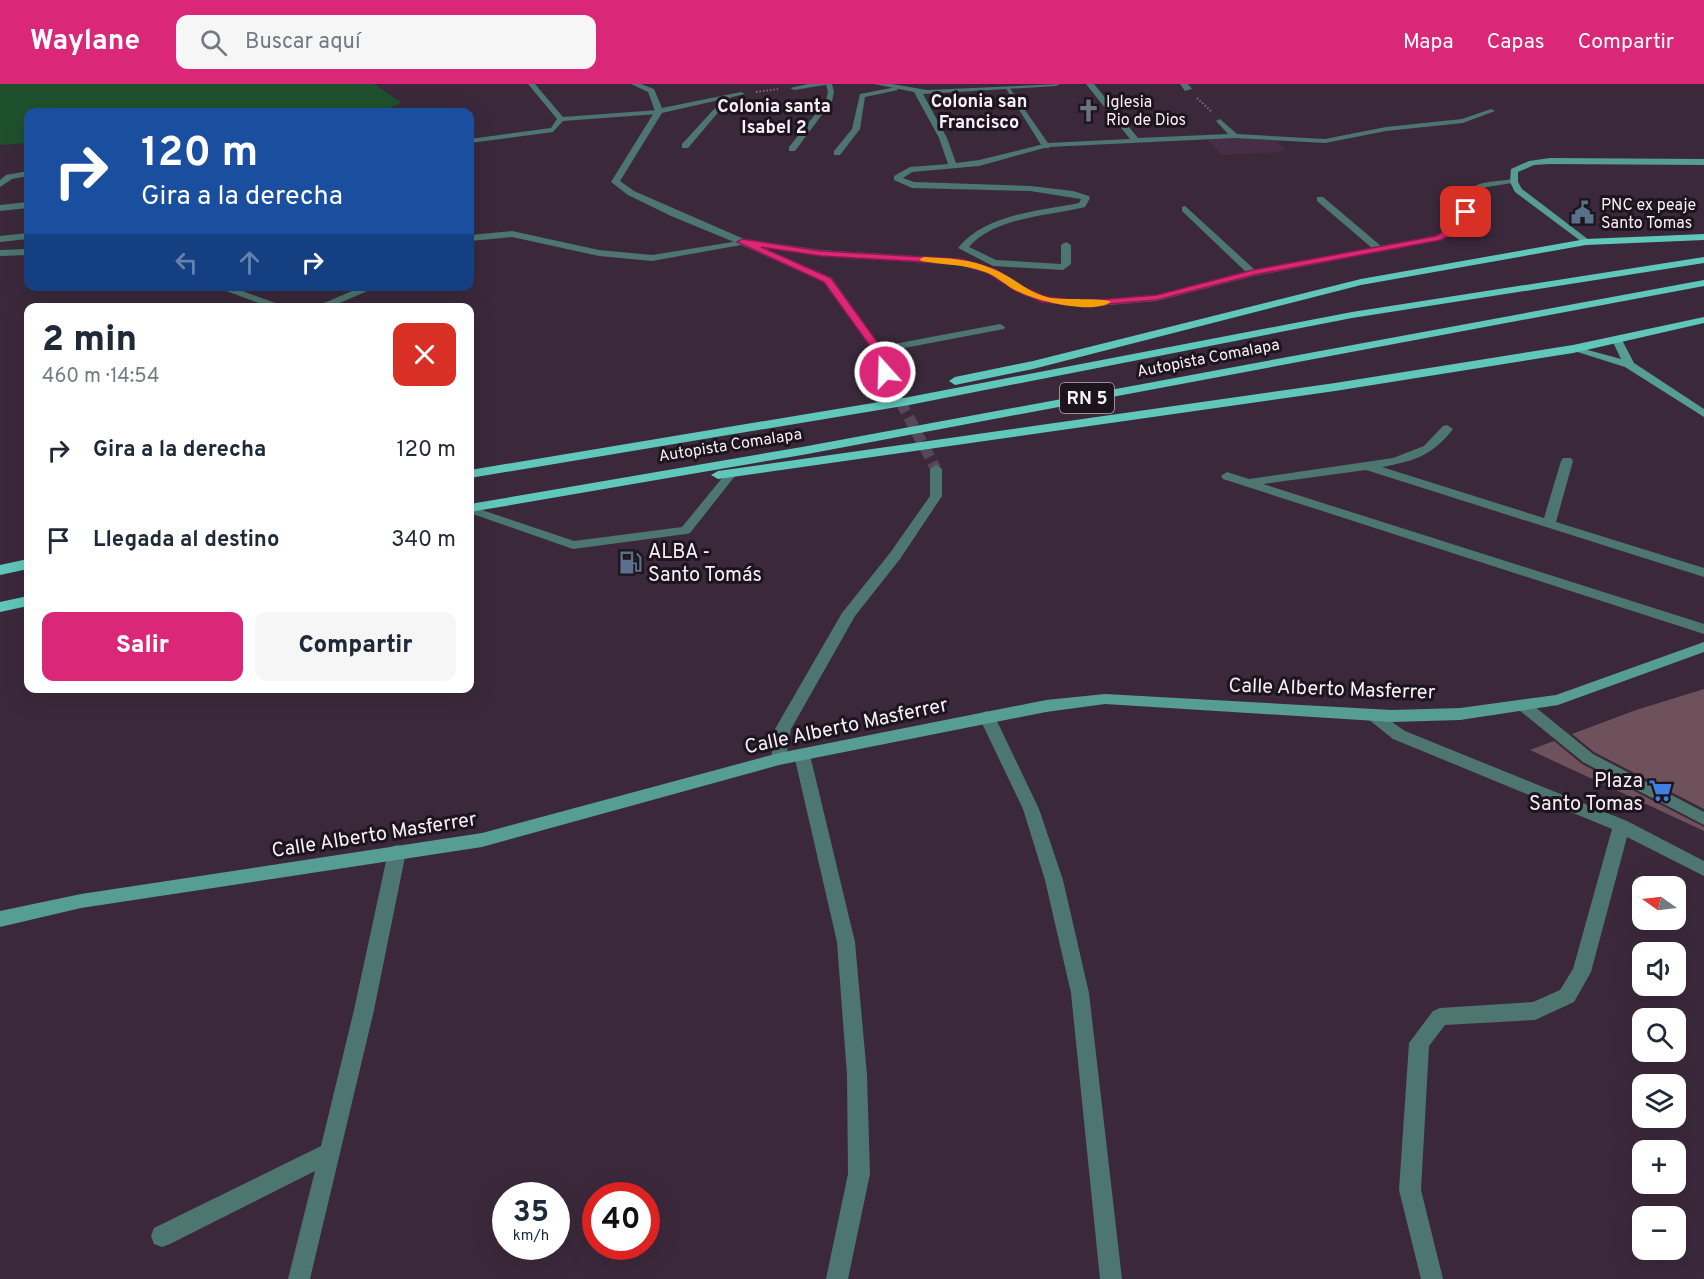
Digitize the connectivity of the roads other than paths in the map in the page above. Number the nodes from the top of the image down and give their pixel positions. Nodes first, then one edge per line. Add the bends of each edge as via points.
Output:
1 (531, 84) edge
2 (635, 84) edge
3 (828, 84) edge
4 (878, 84) edge
5 (1056, 84) edge
6 (1090, 84) edge
7 (1006, 86) edge
8 (794, 88) road end
9 (896, 89) junction
10 (918, 92) junction
11 (741, 94) road end
12 (729, 96) junction
13 (658, 111) junction
14 (1491, 111) dead end
15 (561, 119) junction
16 (1220, 121) road end
17 (1235, 136) junction
18 (474, 140) edge
19 (1136, 141) junction
20 (685, 146) dead end
21 (1046, 146) junction
22 (792, 149) dead end
23 (837, 153) dead end
24 (1704, 162) edge
25 (953, 166) junction
26 (24, 175) edge
27 (1514, 182) junction
28 (0, 184) edge
29 (1320, 199) dead end
30 (24, 205) edge
31 (0, 208) edge
32 (1185, 209) dead end
33 (24, 236) edge
34 (1704, 237) edge
35 (474, 238) edge
36 (0, 239) edge
37 (742, 242) junction
38 (1586, 242) junction
39 (1066, 245) dead end
40 (0, 247) edge
41 (1379, 249) junction
42 (24, 251) edge
43 (24, 252) edge
44 (0, 253) edge
45 (1704, 260) edge
46 (992, 267) junction
47 (1253, 273) junction
48 (1704, 283) edge
49 (233, 291) edge
50 (361, 291) edge
51 (269, 303) edge
52 (330, 303) edge
53 (1704, 320) edge
54 (1000, 327) dead end
55 (1617, 340) junction
56 (1573, 349) junction
57 (878, 350) junction
58 (1629, 365) junction
59 (885, 372) tunnel mouth
60 (856, 408) junction
61 (1704, 414) edge
62 (1447, 429) dead end
63 (1567, 461) dead end
64 (1366, 466) junction
65 (936, 469) tunnel mouth
66 (474, 473) edge
67 (731, 474) junction
68 (1227, 476) dead end
69 (1248, 482) junction
70 (524, 497) junction
71 (474, 508) edge
72 (474, 510) edge
73 (1549, 523) junction
74 (24, 565) edge
75 (0, 570) edge
76 (1704, 573) edge
77 (24, 602) edge
78 (0, 607) edge
79 (1704, 629) edge
80 (1704, 646) edge
81 (1524, 706) junction
82 (1373, 715) junction
83 (987, 717) junction
84 (802, 755) junction
85 (778, 759) junction
86 (1704, 819) edge
87 (1621, 826) junction
88 (397, 852) junction
89 (1704, 869) edge
90 (0, 919) edge
91 (330, 1152) junction
92 (162, 1236) dead end
93 (299, 1279) edge
94 (837, 1279) edge
95 (1111, 1279) edge
96 (1432, 1279) edge

1 - 15 lane
2 - 13 street via 651,91
3 - 8 street
3 - 22 lane via 829,102
4 - 9 street
5 - 7 street
6 - 19 street
7 - 10 street
7 - 21 lane
9 - 10 street
9 - 23 lane via 862,94 856,129
10 - 25 street
11 - 12 street
12 - 13 street
12 - 20 lane
13 - 15 lane
13 - 37 street via 615,182 675,214
14 - 17 street via 1463,121 1386,129 1325,141
15 - 18 lane via 553,130
16 - 17 street
17 - 19 street
19 - 21 street
21 - 25 street
24 - 27 main road via 1539,161 1514,171
25 - 46 street via 910,170 897,178 912,185 1054,191 1086,198 1082,205 1005,223 968,240 963,248
26 - 28 street via 9,177
27 - 38 main road via 1518,190
27 - 41 street via 1474,189 1462,225 1438,238
29 - 41 street
30 - 31 street
32 - 47 street
33 - 36 street
34 - 38 highway
35 - 37 street via 512,234 600,253 652,258
37 - 46 street via 821,253
37 - 57 street via 828,280
38 - 60 highway via 1361,282 1033,365 906,392
39 - 46 street via 1063,267
40 - 42 street
41 - 47 street
43 - 44 street
45 - 60 highway, Autopista Comalapa / RN 5 via 1352,315 1047,376
46 - 47 street via 1019,289 1045,300 1085,304 1157,298
48 - 70 highway, Autopista Comalapa / RN 5 via 802,451
49 - 51 street
50 - 52 street
53 - 55 highway
54 - 57 street
55 - 56 highway
55 - 58 main road
56 - 58 main road
56 - 67 highway via 1056,429
57 - 59 street
58 - 61 main road
60 - 66 highway, Autopista Comalapa / RN 5
62 - 64 street via 1427,450
63 - 73 street
64 - 69 street
64 - 73 street
65 - 85 street via 936,496 849,613 783,729
67 - 70 highway
67 - 72 lane via 686,530 573,545
68 - 69 street
69 - 79 street
70 - 71 highway, Autopista Comalapa / RN 5
73 - 76 street
74 - 75 highway
77 - 78 highway
80 - 81 main road, Calle Alberto Masferrer via 1558,700
81 - 82 main road, Calle Alberto Masferrer via 1460,714
81 - 86 lane via 1588,758
82 - 83 main road, Calle Alberto Masferrer via 1105,699
82 - 87 street via 1399,735
83 - 84 main road, Calle Alberto Masferrer
83 - 95 street via 1031,809 1054,880 1080,993
84 - 85 main road, Calle Alberto Masferrer
84 - 94 street via 846,942 857,1075 859,1174
85 - 88 main road, Calle Alberto Masferrer via 482,840
87 - 89 street
87 - 96 street via 1582,972 1567,996 1535,1011 1440,1017 1419,1043 1410,1190
88 - 90 main road, Calle Alberto Masferrer via 81,901
88 - 91 street
91 - 92 street
91 - 93 street

